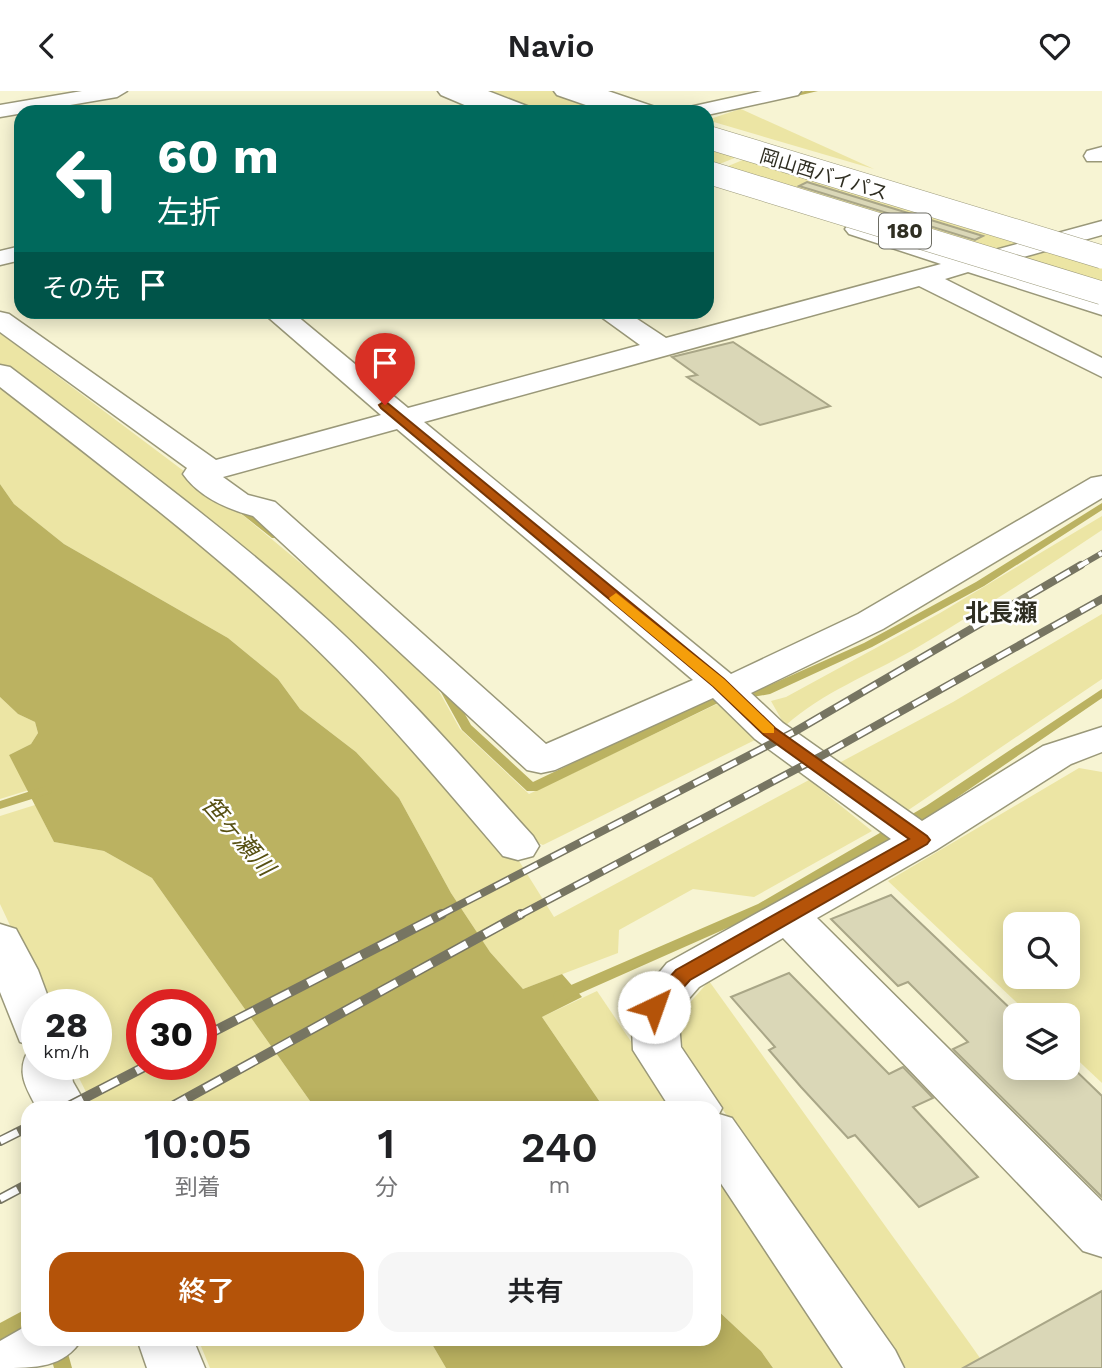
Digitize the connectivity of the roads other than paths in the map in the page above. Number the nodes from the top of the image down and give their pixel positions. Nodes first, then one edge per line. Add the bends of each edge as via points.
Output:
1 (14, 91) edge
2 (117, 91) edge
3 (448, 91) edge
4 (470, 91) edge
5 (564, 91) edge
6 (588, 91) edge
7 (792, 91) edge
8 (31, 105) edge
9 (54, 105) edge
10 (482, 105) edge
11 (507, 105) edge
12 (605, 105) edge
13 (630, 105) edge
14 (714, 107) edge
15 (714, 131) edge
16 (714, 139) edge
17 (714, 174) edge
18 (714, 183) edge
19 (1102, 228) edge
20 (1069, 236) junction
21 (1102, 246) edge
22 (1102, 257) edge
23 (968, 265) junction
24 (924, 278) junction
25 (1102, 293) edge
26 (1102, 307) edge
27 (283, 319) edge
28 (618, 319) edge
29 (0, 320) edge
30 (664, 349) junction
31 (1102, 369) edge
32 (0, 373) edge
33 (404, 421) junction
34 (211, 471) junction
35 (1102, 485) edge
36 (728, 692) junction
37 (1102, 739) edge
38 (909, 831) junction
39 (518, 846) dead end
40 (789, 917) junction
41 (0, 940) edge
42 (22, 989) edge
43 (48, 1080) edge
44 (59, 1101) edge
45 (692, 1101) edge
46 (721, 1142) edge
47 (1102, 1235) edge
48 (168, 1346) edge
49 (176, 1368) edge
50 (875, 1368) edge

1 - 8 main road
2 - 9 main road
3 - 10 main road
4 - 11 main road
5 - 12 main road
6 - 13 main road
7 - 14 main road
15 - 20 main road
16 - 22 main road, 岡山西バイパス / 180, bridge
17 - 25 main road, 岡山西バイパス / 180, bridge
18 - 23 main road
19 - 20 main road
20 - 21 main road
20 - 23 main road
23 - 24 main road
23 - 26 main road
24 - 30 main road
24 - 31 main road
27 - 33 main road
28 - 30 main road
29 - 34 main road
30 - 33 main road
32 - 39 main road via 289,603 393,704
33 - 34 main road
33 - 36 main road
34 - 36 main road via 199,474 237,502 264,509 541,761
35 - 36 main road via 908,602
36 - 38 main road via 769,731
37 - 38 main road via 1057,755
38 - 40 main road
40 - 45 main road via 683,975 654,1007 657,1050
40 - 47 main road
41 - 42 main road
43 - 44 main road
46 - 50 main road
48 - 49 main road

